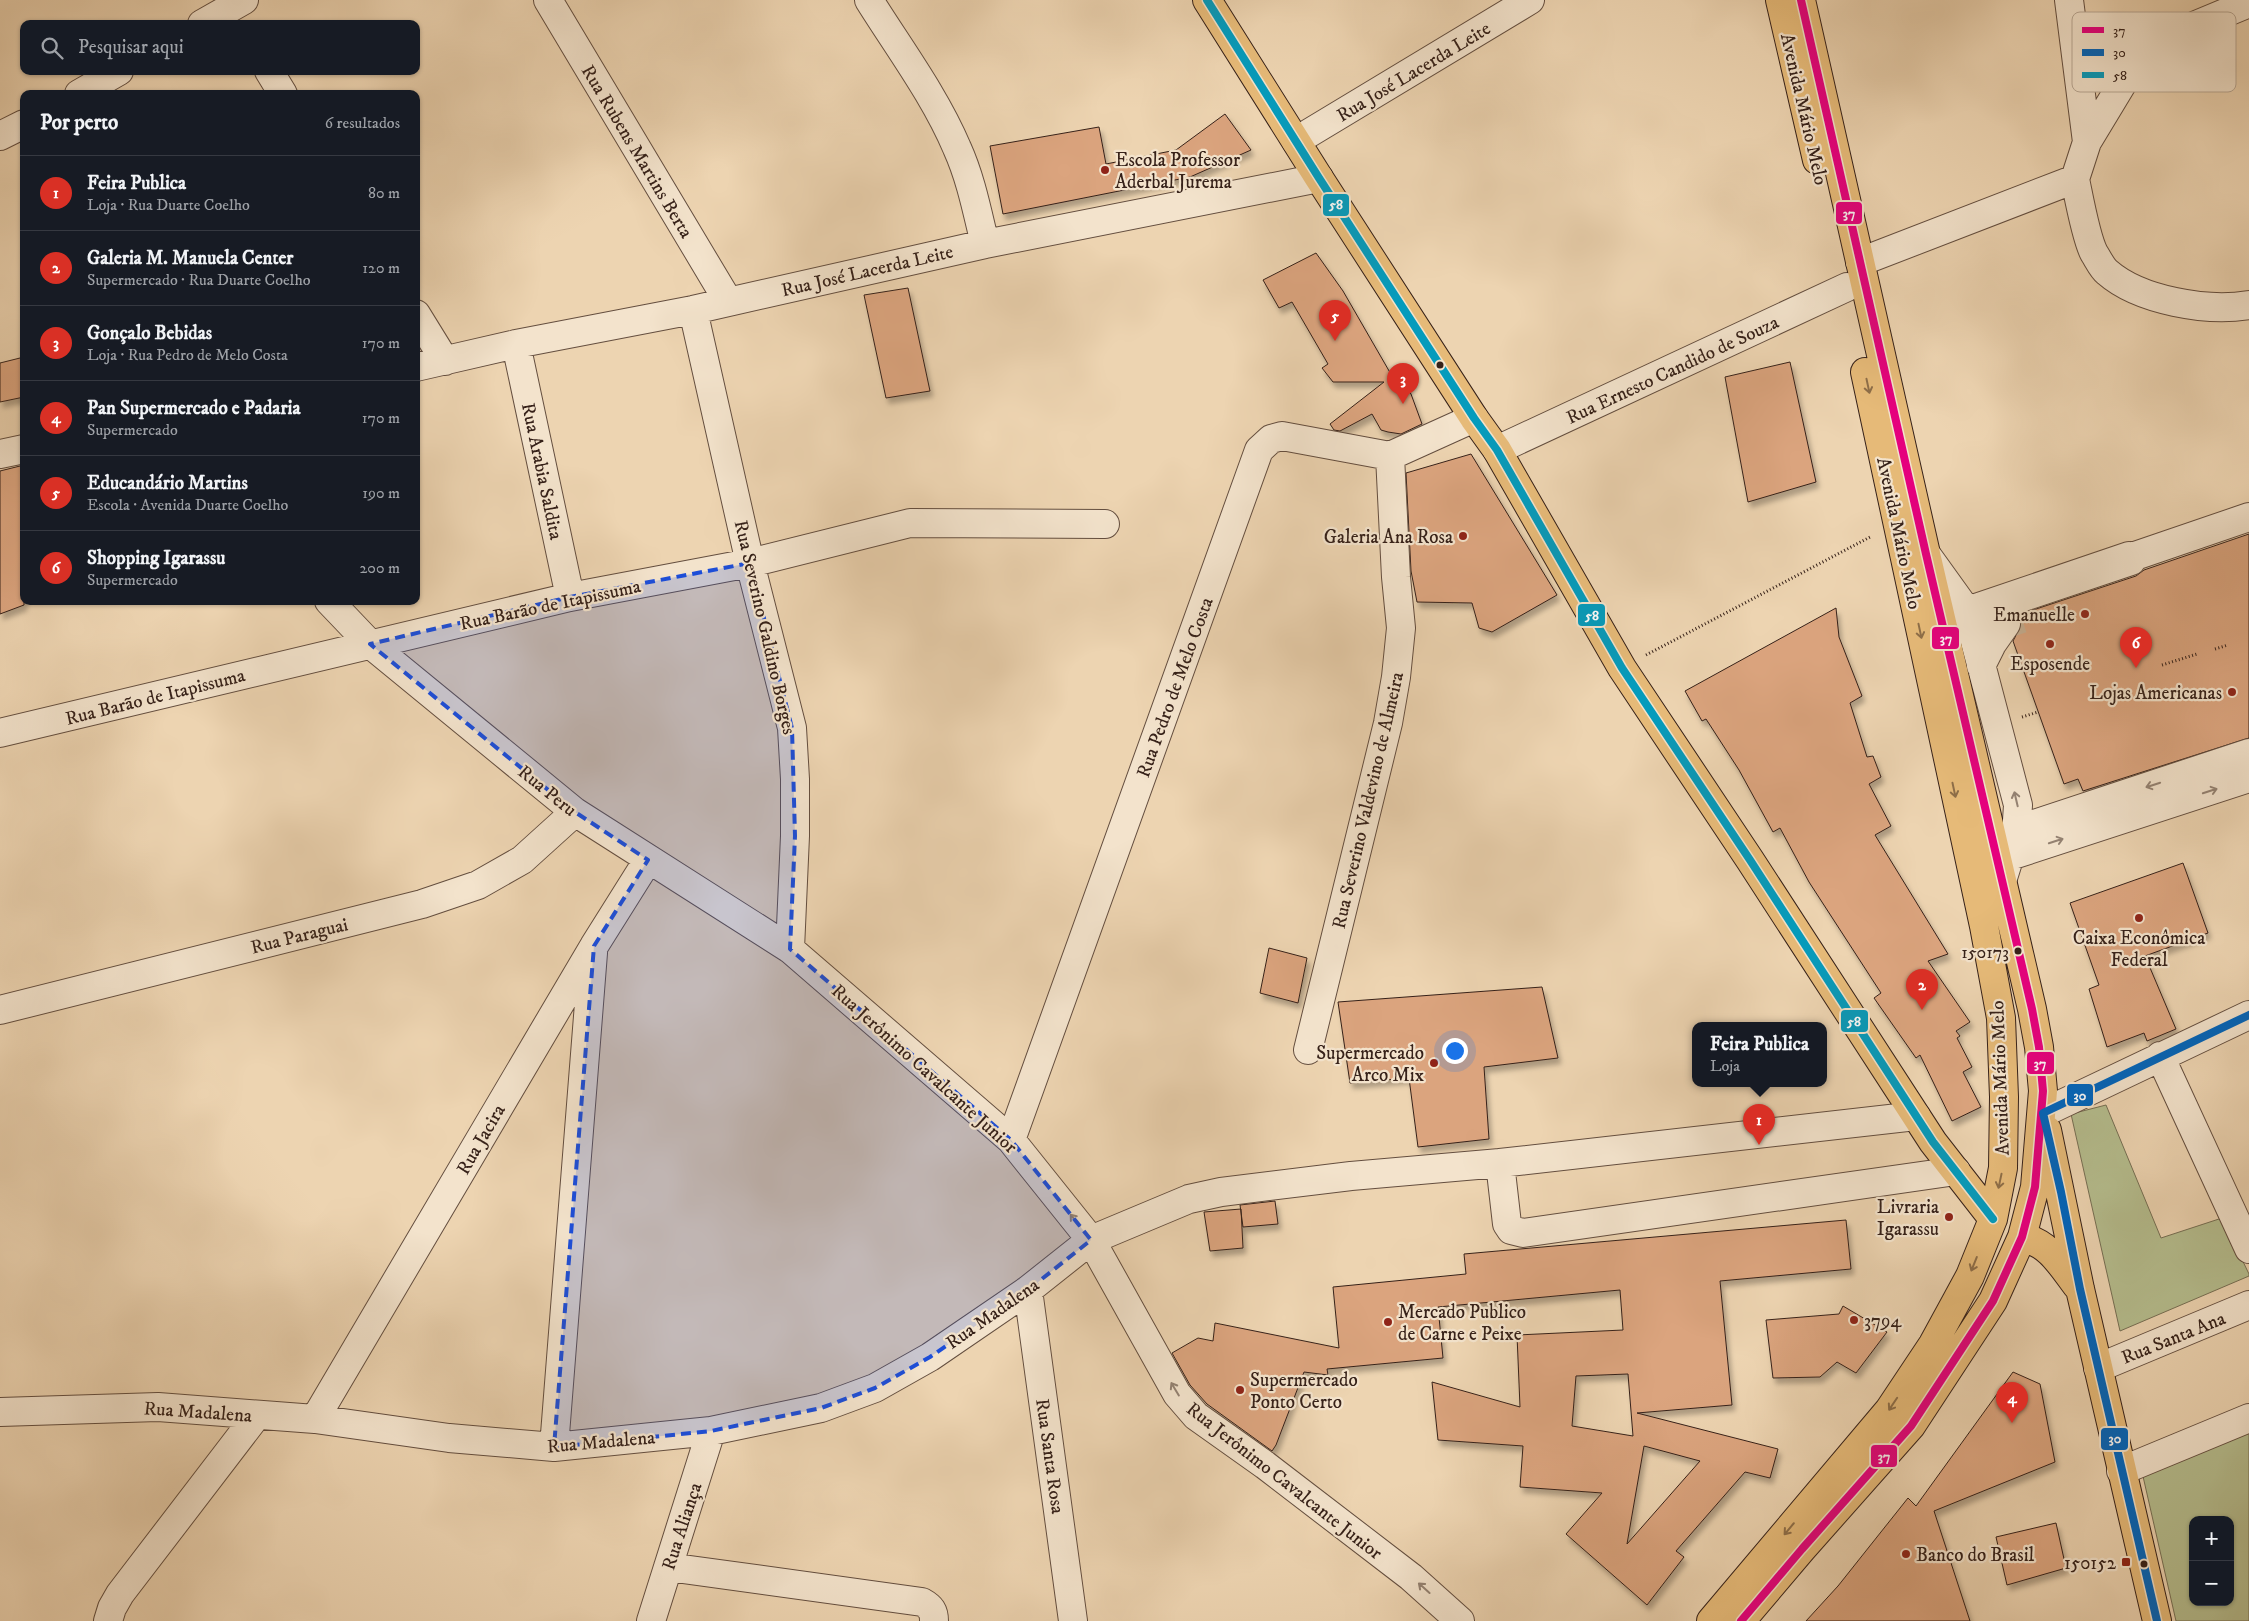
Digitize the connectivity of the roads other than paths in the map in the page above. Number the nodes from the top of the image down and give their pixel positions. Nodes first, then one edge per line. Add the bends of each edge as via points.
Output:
1 (548, 0) edge
2 (869, 0) edge
3 (1207, 0) edge
4 (1530, 0) edge
5 (1780, 0) edge
6 (1801, 0) edge
7 (2069, 0) edge
8 (2249, 2) edge
9 (235, 8) edge
10 (2226, 12) edge
11 (210, 20) edge
12 (2072, 24) edge
13 (112, 75) edge
14 (271, 75) edge
15 (86, 90) edge
16 (280, 90) edge
17 (2081, 92) edge
18 (2117, 92) edge
19 (20, 126) edge
20 (0, 136) edge
21 (1296, 142) junction
22 (2087, 142) junction
23 (1318, 178) junction
24 (2074, 179) junction
25 (985, 244) junction
26 (1860, 262) junction
27 (1847, 287) junction
28 (728, 301) junction
29 (2249, 304) edge
30 (693, 310) junction
31 (420, 320) edge
32 (516, 344) junction
33 (445, 361) junction
34 (420, 366) edge
35 (1474, 418) junction
36 (20, 450) edge
37 (1498, 450) junction
38 (0, 454) edge
39 (1390, 456) junction
40 (2249, 516) edge
41 (1105, 524) dead end
42 (1926, 554) junction
43 (750, 563) junction
44 (570, 597) junction
45 (333, 605) edge
46 (1967, 612) junction
47 (370, 644) junction
48 (1982, 666) junction
49 (0, 733) edge
50 (2249, 753) edge
51 (2249, 778) edge
52 (575, 812) junction
53 (2016, 830) junction
54 (648, 860) junction
55 (2006, 869) junction
56 (594, 946) junction
57 (790, 948) junction
58 (0, 1010) edge
59 (2249, 1015) edge
60 (1308, 1050) dead end
61 (2160, 1056) junction
62 (2043, 1113) junction
63 (1916, 1116) junction
64 (1011, 1140) junction
65 (1500, 1163) junction
66 (1956, 1170) junction
67 (1992, 1219) junction
68 (2022, 1238) junction
69 (1091, 1240) junction
70 (2249, 1249) edge
71 (2080, 1289) junction
72 (1028, 1290) junction
73 (2249, 1305) edge
74 (2098, 1368) junction
75 (0, 1412) edge
76 (257, 1415) junction
77 (2249, 1418) edge
78 (315, 1419) junction
79 (711, 1430) junction
80 (554, 1447) junction
81 (2121, 1471) junction
82 (668, 1567) junction
83 (108, 1621) edge
84 (651, 1621) edge
85 (934, 1621) edge
86 (1073, 1621) edge
87 (1460, 1621) edge
88 (1711, 1621) edge
89 (1741, 1621) edge
90 (2157, 1621) edge

1 - 28 street, Rua Rubens Martins Berta
2 - 25 street via 933,101 957,146 970,181
3 - 21 main road
4 - 21 street, Rua José Lacerda Leite
5 - 27 main road, Avenida Mário Melo
6 - 26 main road, Avenida Mário Melo
7 - 12 street
8 - 10 street
9 - 11 street
13 - 15 street
14 - 16 street
17 - 22 street
18 - 22 street
19 - 20 street
21 - 23 main road
22 - 24 street
23 - 25 street, Rua José Lacerda Leite
23 - 35 main road
24 - 26 street
24 - 29 street via 2093,251 2106,272 2128,286 2171,302 2228,308
25 - 28 street, Rua José Lacerda Leite
26 - 42 main road, Avenida Mário Melo
27 - 37 street, Rua Ernesto Candido de Souza
27 -> 67 main road, Avenida Mário Melo via 2001,1018 2003,1168
28 - 30 street, Rua José Lacerda Leite
30 - 32 street, Rua José Lacerda Leite
30 - 43 street, Rua Severino Galdino Borges
31 - 33 street
32 - 33 street, Rua José Lacerda Leite
32 - 44 street, Rua Arabia Saldita
33 - 34 street, Rua José Lacerda Leite
35 - 37 main road
35 - 39 street
36 - 38 street
37 - 63 main road via 1622,668
39 - 60 street, Rua Severino Valdevino de Almeira via 1401,628 1396,677 1388,723
39 - 64 street, Rua Pedro de Melo Costa via 1282,436 1270,439 1260,450
40 - 46 street via 2132,557 2131,561 2001,605
41 - 43 street, Rua Barão de Itapissuma via 910,523
42 - 46 street
42 - 55 main road, Avenida Mário Melo
43 - 44 street, Rua Barão de Itapissuma
43 - 57 street, Rua Severino Galdino Borges via 792,728 795,826
44 - 47 street, Rua Barão de Itapissuma
45 - 47 street, Rua Peru
46 - 48 street
46 - 48 street via 2007,624 1992,644
47 - 49 street, Rua Barão de Itapissuma
47 - 52 street, Rua Peru
53 -> 48 street via 2018,805
50 -> 53 street
55 -> 51 street
52 - 54 street, Rua Peru
52 - 58 street, Rua Paraguai via 522,860 460,892
53 - 55 street
54 - 56 street, Rua Jacira
54 - 57 street, Rua Peru
55 - 62 main road, Avenida Mário Melo via 2038,1038
56 - 78 street, Rua Jacira
56 - 80 street
57 - 64 street, Rua Jerônimo Cavalcante Junior
59 - 61 street
61 - 62 street
61 - 70 street
62 - 68 main road, Avenida Mário Melo via 2035,1187
62 - 71 main road
63 - 65 street, Rua Madalena
63 - 66 main road
69 -> 64 street, Rua Jerônimo Cavalcante Junior
65 - 66 street via 1507,1224 1512,1230 1522,1233
65 - 69 street, Rua Madalena via 1221,1192 1189,1199
66 - 67 main road
67 -> 88 main road, Avenida Mário Melo via 1970,1276 1943,1326 1889,1410
68 - 71 main road via 2038,1242 2051,1252
68 - 89 main road, Avenida Mário Melo via 1992,1301 1911,1426
69 - 72 street, Rua Madalena
87 -> 69 street, Rua Jerônimo Cavalcante Junior via 1411,1577 1196,1416 1178,1394
71 - 74 main road
72 - 79 street, Rua Madalena via 930,1357 875,1388 821,1408
72 - 86 street, Rua Santa Rosa
73 - 74 street, Rua Santa Ana
74 - 81 main road
75 - 76 street, Rua Madalena via 158,1407
76 - 78 street, Rua Madalena
76 - 83 street via 120,1594
77 - 81 street
78 - 80 street, Rua Madalena via 449,1438
79 - 80 street, Rua Madalena
79 - 82 street, Rua Aliança
81 - 90 main road
82 - 84 street, Rua Aliança
82 - 85 street via 922,1602 929,1606

